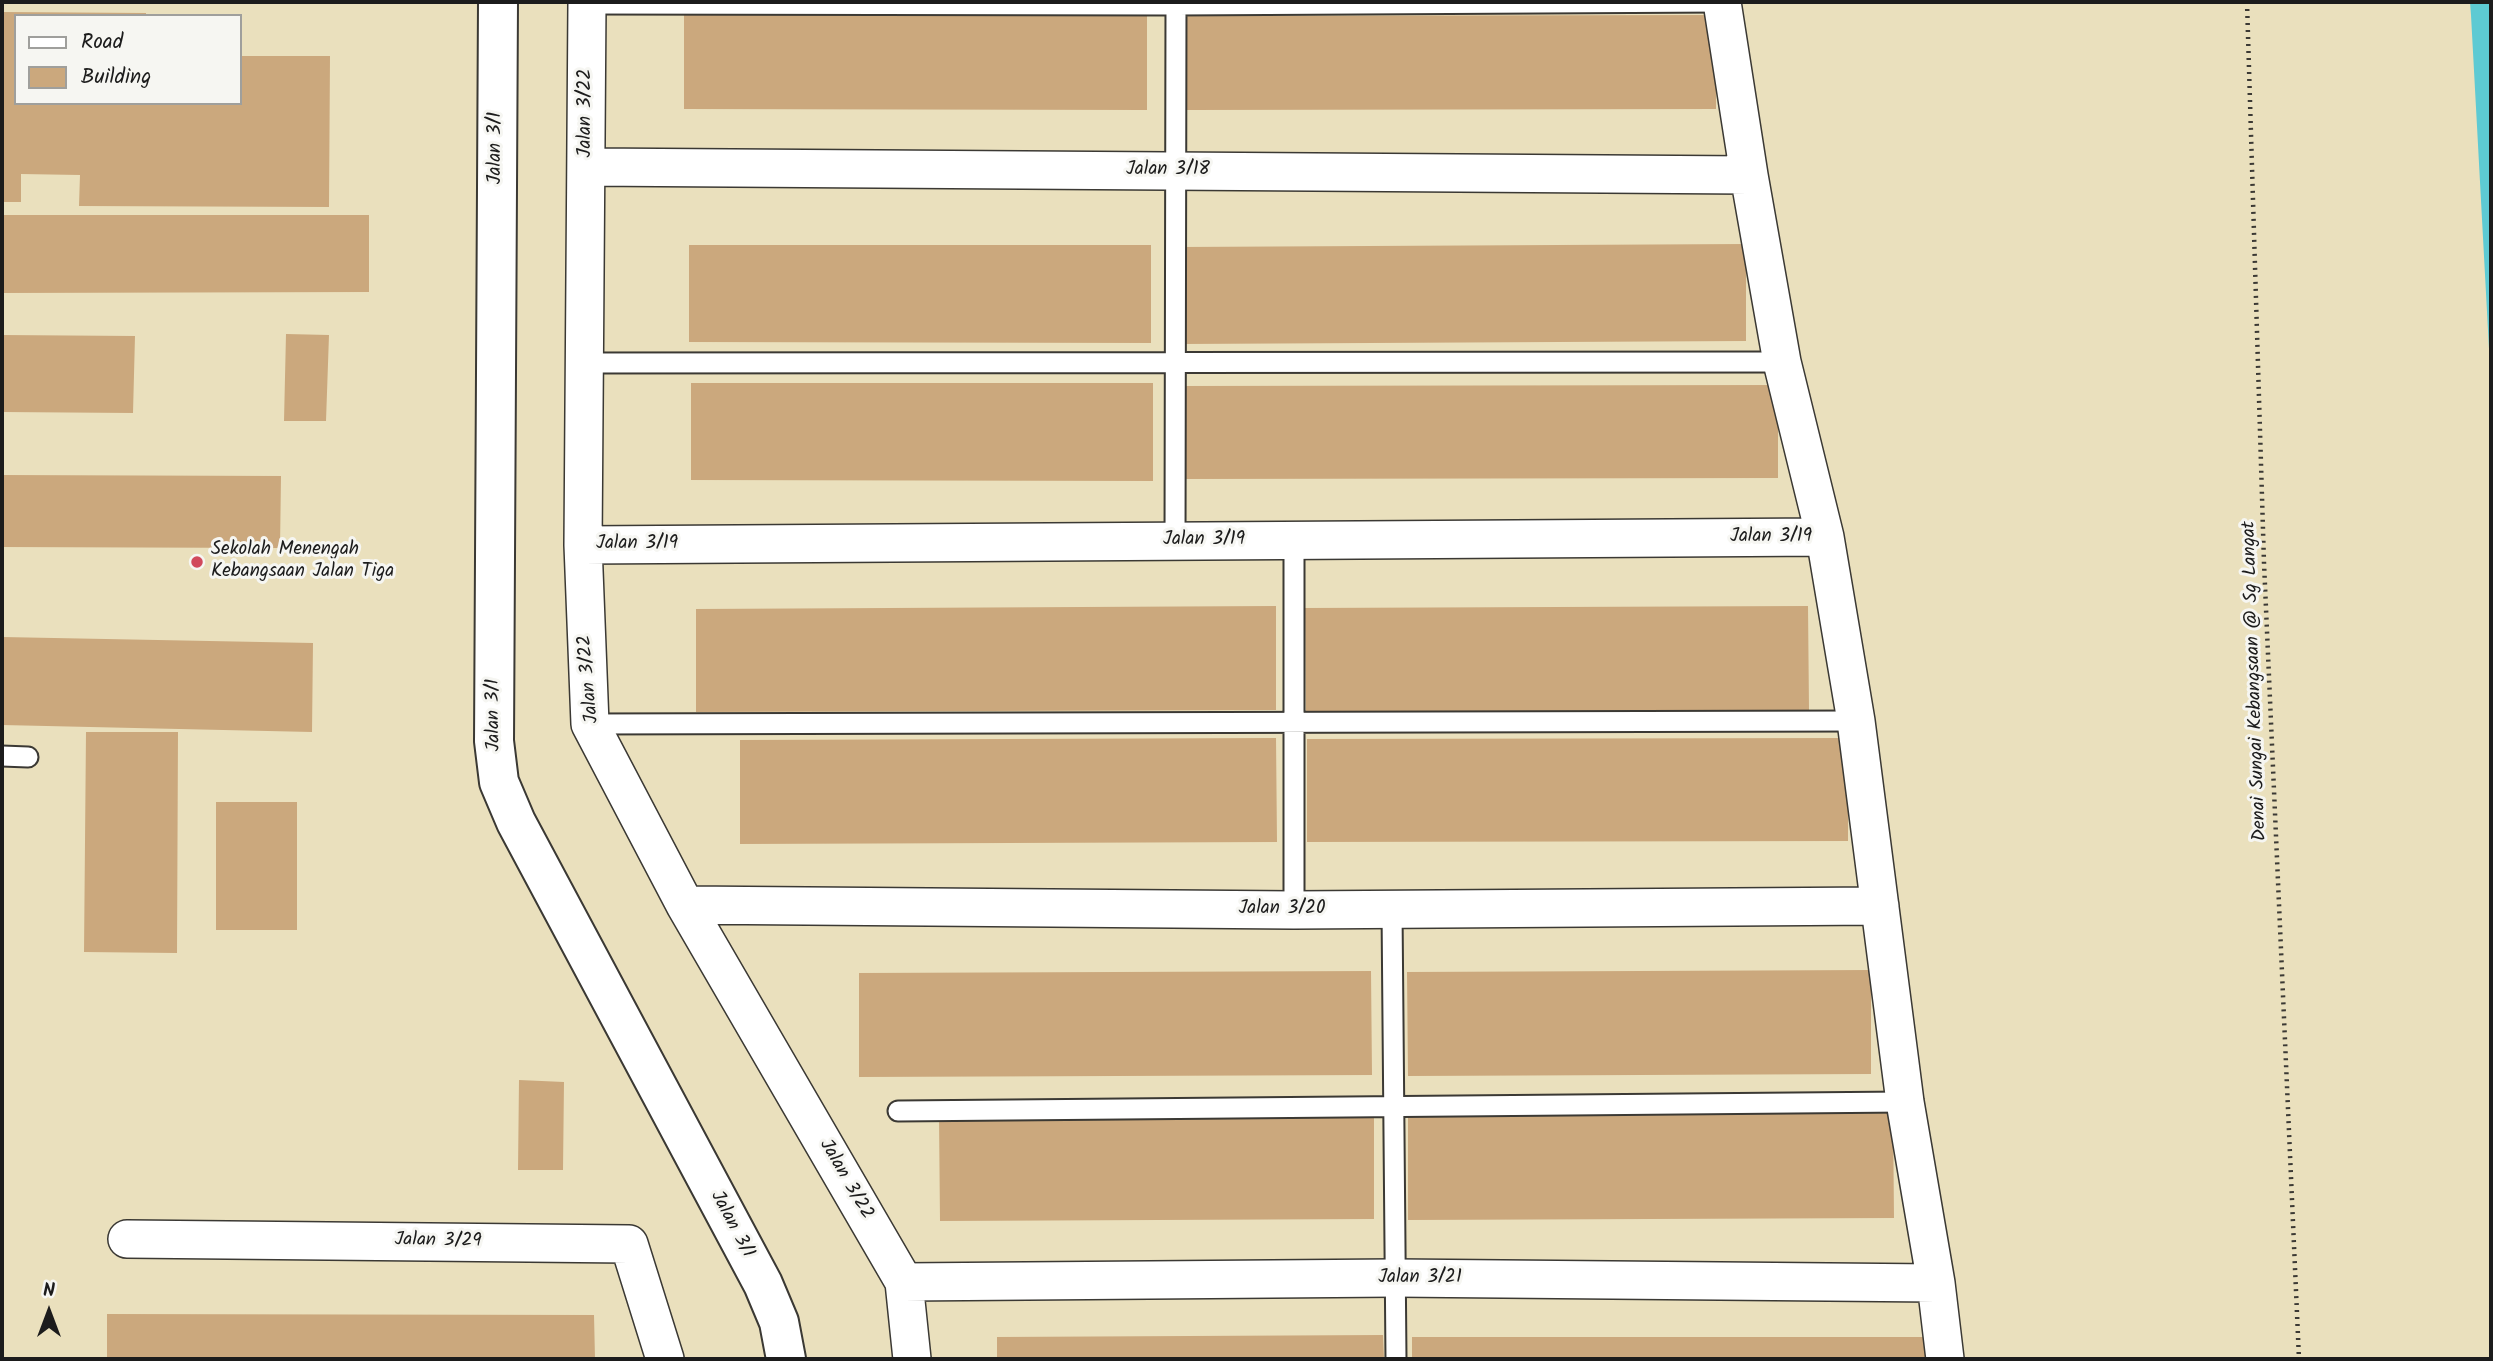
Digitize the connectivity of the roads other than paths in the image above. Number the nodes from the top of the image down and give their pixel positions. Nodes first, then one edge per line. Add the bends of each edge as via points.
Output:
1 (498, 2) edge
2 (1722, 2) edge
3 (587, 3) edge
4 (1176, 3) edge
5 (587, 167) junction
6 (1175, 171) junction
7 (1749, 175) junction
8 (1782, 362) junction
9 (585, 363) junction
10 (1175, 363) junction
11 (1825, 537) junction
12 (1175, 541) junction
13 (1294, 541) junction
14 (583, 545) junction
15 (1856, 721) junction
16 (1294, 722) junction
17 (590, 724) junction
18 (2, 756) edge
19 (27, 757) dead end
20 (685, 905) junction
21 (1880, 906) junction
22 (1392, 909) junction
23 (1294, 910) junction
24 (1905, 1102) junction
25 (1394, 1108) junction
26 (898, 1111) dead end
27 (127, 1239) dead end
28 (1395, 1278) junction
29 (904, 1282) junction
30 (1936, 1283) junction
31 (665, 1359) edge
32 (786, 1359) edge
33 (912, 1359) edge
34 (1396, 1359) edge
35 (1945, 1359) edge

1 - 32 street, Jalan 3/1 via 494,741 499,782 516,822 764,1284 779,1322
2 - 4 lane
2 - 7 street
3 - 4 lane
3 - 5 street, Jalan 3/22
4 - 6 lane
5 - 6 street, Jalan 3/18
5 - 9 street, Jalan 3/22
6 - 7 street, Jalan 3/18
6 - 10 lane
7 - 8 street
8 - 10 lane
8 - 11 street
9 - 10 lane
9 - 14 street, Jalan 3/22
10 - 12 lane
11 - 13 street, Jalan 3/19
11 - 15 street
12 - 13 street, Jalan 3/19
12 - 14 street, Jalan 3/19
13 - 16 lane
14 - 17 street, Jalan 3/22
15 - 16 lane
15 - 21 street
16 - 17 lane
16 - 23 lane
17 - 20 street, Jalan 3/22
18 - 19 lane
20 - 23 street, Jalan 3/20
20 - 29 street, Jalan 3/22
21 - 22 street, Jalan 3/20
21 - 24 street
22 - 23 street, Jalan 3/20
22 - 25 lane
24 - 25 lane
24 - 30 street
25 - 26 lane
25 - 28 lane
27 - 31 street, Jalan 3/29 via 629,1244
28 - 29 street, Jalan 3/21
28 - 30 street, Jalan 3/21
28 - 34 lane
29 - 33 street, Jalan 3/22
30 - 35 street

